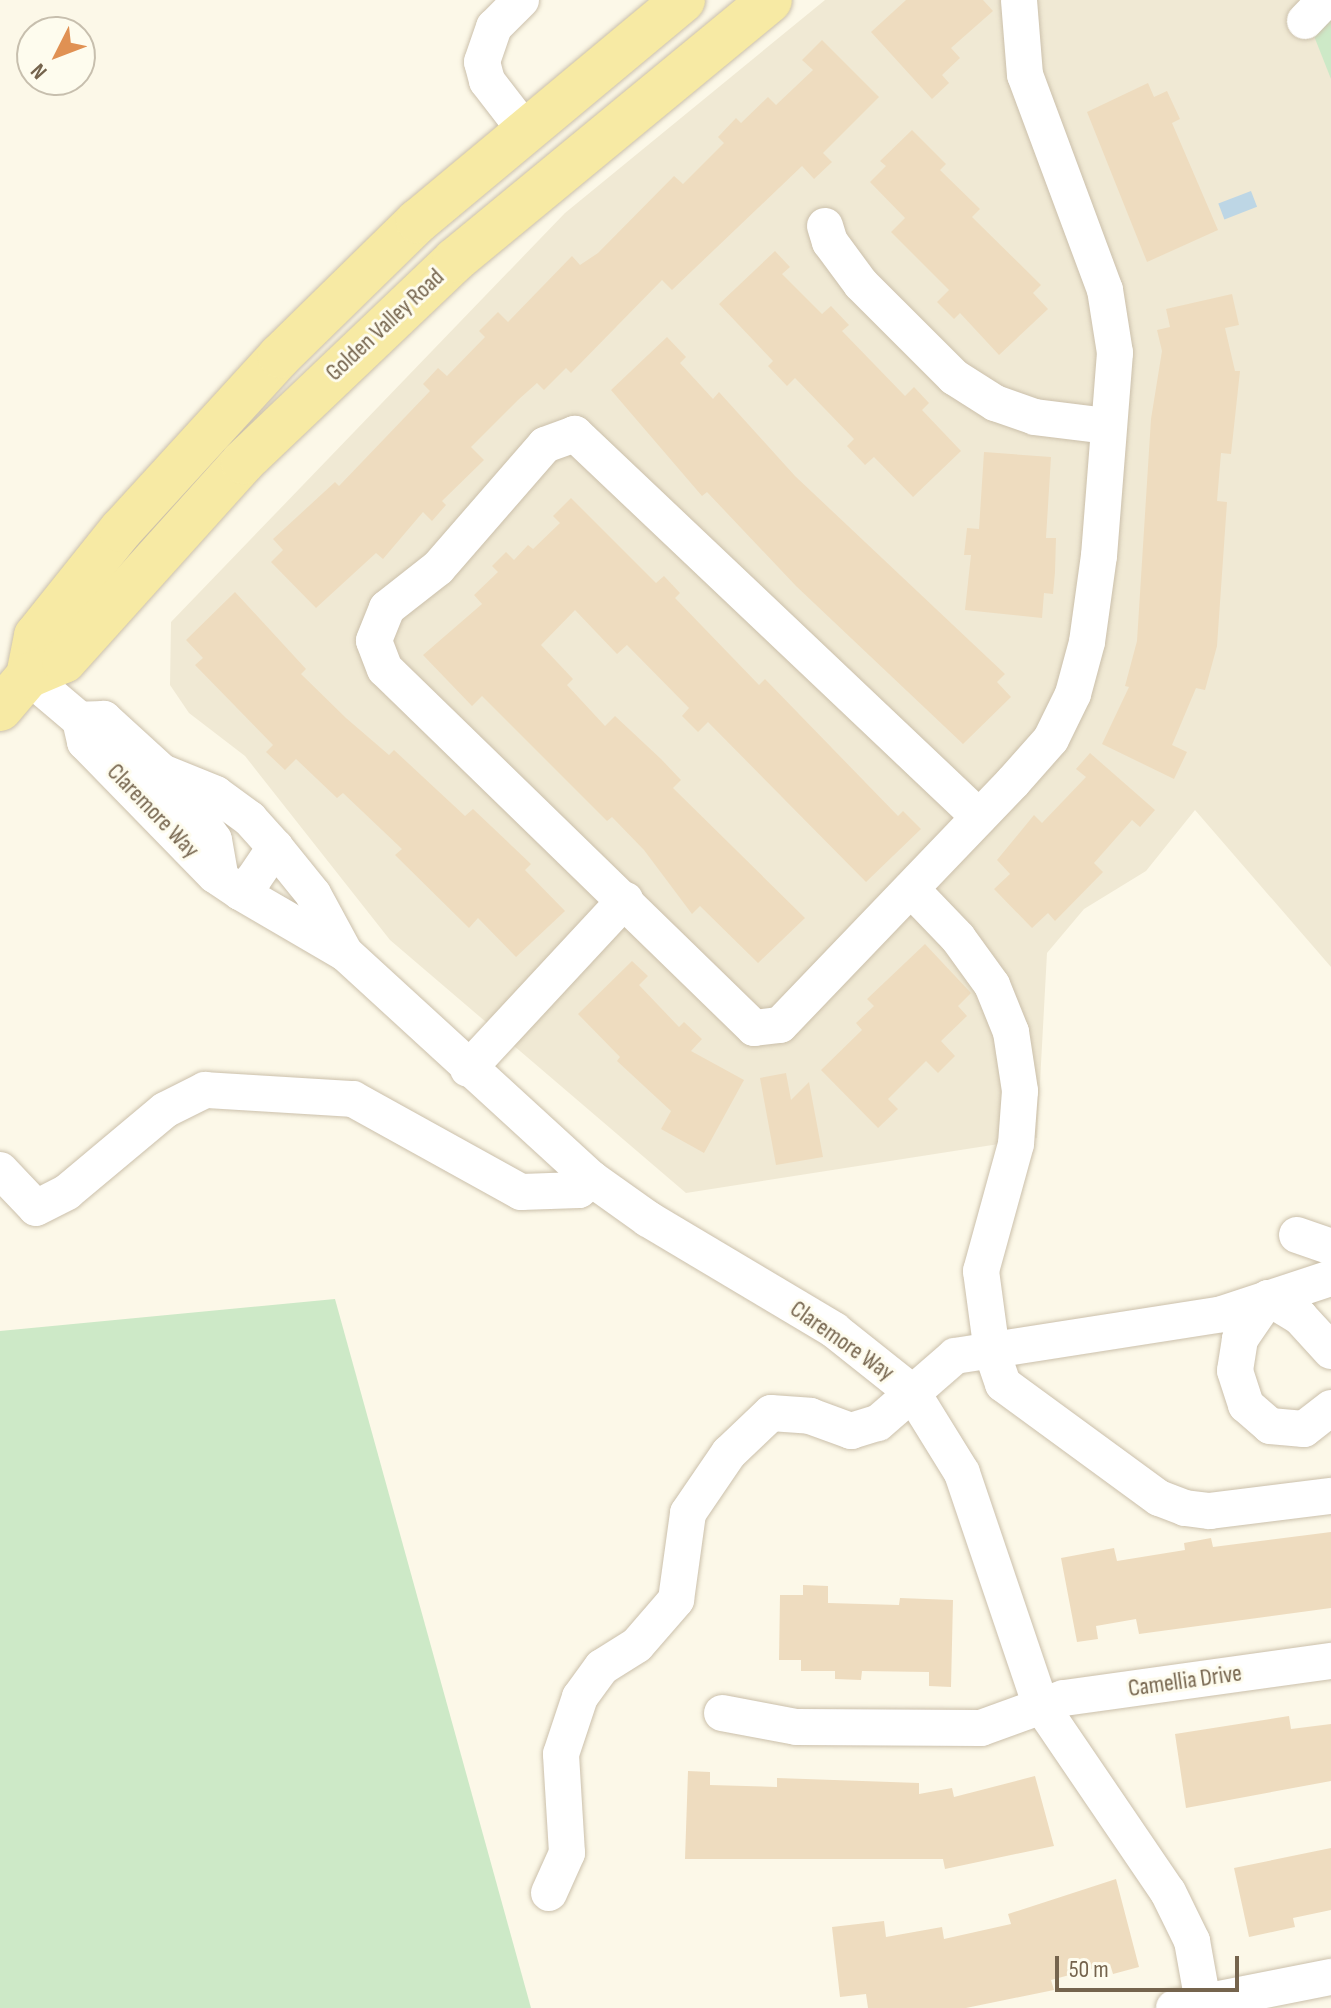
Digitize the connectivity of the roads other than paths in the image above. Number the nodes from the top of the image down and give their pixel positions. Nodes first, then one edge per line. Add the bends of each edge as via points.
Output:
1 (521, 0) edge
2 (683, 0) edge
3 (770, 0) edge
4 (1019, 0) edge
5 (524, 129) junction
6 (825, 226) dead end
7 (1107, 426) junction
8 (28, 676) junction
9 (0, 709) edge
10 (80, 720) junction
11 (979, 817) junction
12 (275, 847) junction
13 (230, 885) junction
14 (911, 889) junction
15 (625, 900) junction
16 (345, 953) junction
17 (468, 1069) junction
18 (0, 1170) edge
19 (592, 1179) junction
20 (1297, 1235) dead end
21 (1331, 1247) edge
22 (1331, 1278) edge
23 (1268, 1298) junction
24 (1331, 1351) edge
25 (992, 1352) junction
26 (912, 1392) junction
27 (1331, 1408) edge
28 (1331, 1496) edge
29 (1331, 1661) edge
30 (1040, 1704) junction
31 (722, 1713) dead end
32 (549, 1893) dead end
33 (1331, 1977) edge
34 (1193, 2006) edge

1 - 5 street via 494,27 482,62 487,81
2 - 5 main road, Golden Valley Road
3 - 8 main road, Golden Valley Road via 455,260 243,462 64,661
4 - 7 street via 1025,75 1105,290 1115,353
5 - 8 main road, Golden Valley Road via 349,286 121,530 36,636
6 - 7 street via 830,242 861,284 954,377 995,403 1035,417
7 - 11 street via 1099,556 1073,694 1051,739
8 - 9 main road, Golden Valley Road
8 - 10 street, Claremore Way
10 - 12 street, Claremore Way via 104,719 162,772 216,794
10 - 13 street, Claremore Way via 85,742
11 - 14 street
11 - 15 street via 575,434 545,445 438,568 387,608 374,641 385,669
12 - 13 street
12 - 16 street, Claremore Way via 313,894
13 - 16 street, Claremore Way
14 - 15 street via 780,1025 754,1028
14 - 25 street via 958,938 992,985 1011,1032 1020,1091 1016,1144 981,1271
15 - 17 street
16 - 17 street, Claremore Way
17 - 19 street, Claremore Way
18 - 19 street via 36,1208 67,1192 165,1110 205,1090 353,1099 521,1192 579,1190
19 - 26 street, Claremore Way via 648,1219 834,1330
20 - 21 street
22 - 23 street
23 - 24 street via 1300,1317
23 - 25 street via 1222,1314
23 - 27 street via 1240,1339 1235,1371 1246,1405 1270,1426 1304,1429
25 - 26 street via 955,1356
25 - 28 street via 1011,1392 1159,1498 1210,1511
26 - 30 street, Claremore Way via 962,1473
26 - 32 street via 878,1423 851,1431 810,1416 771,1413 729,1453 688,1513 676,1600 637,1645 602,1667 580,1697 561,1754 567,1853
29 - 30 street, Camellia Drive
30 - 31 street, Camellia Drive via 981,1728 796,1727
30 - 34 street, Claremore Way via 1168,1892 1192,1941
33 - 34 street

